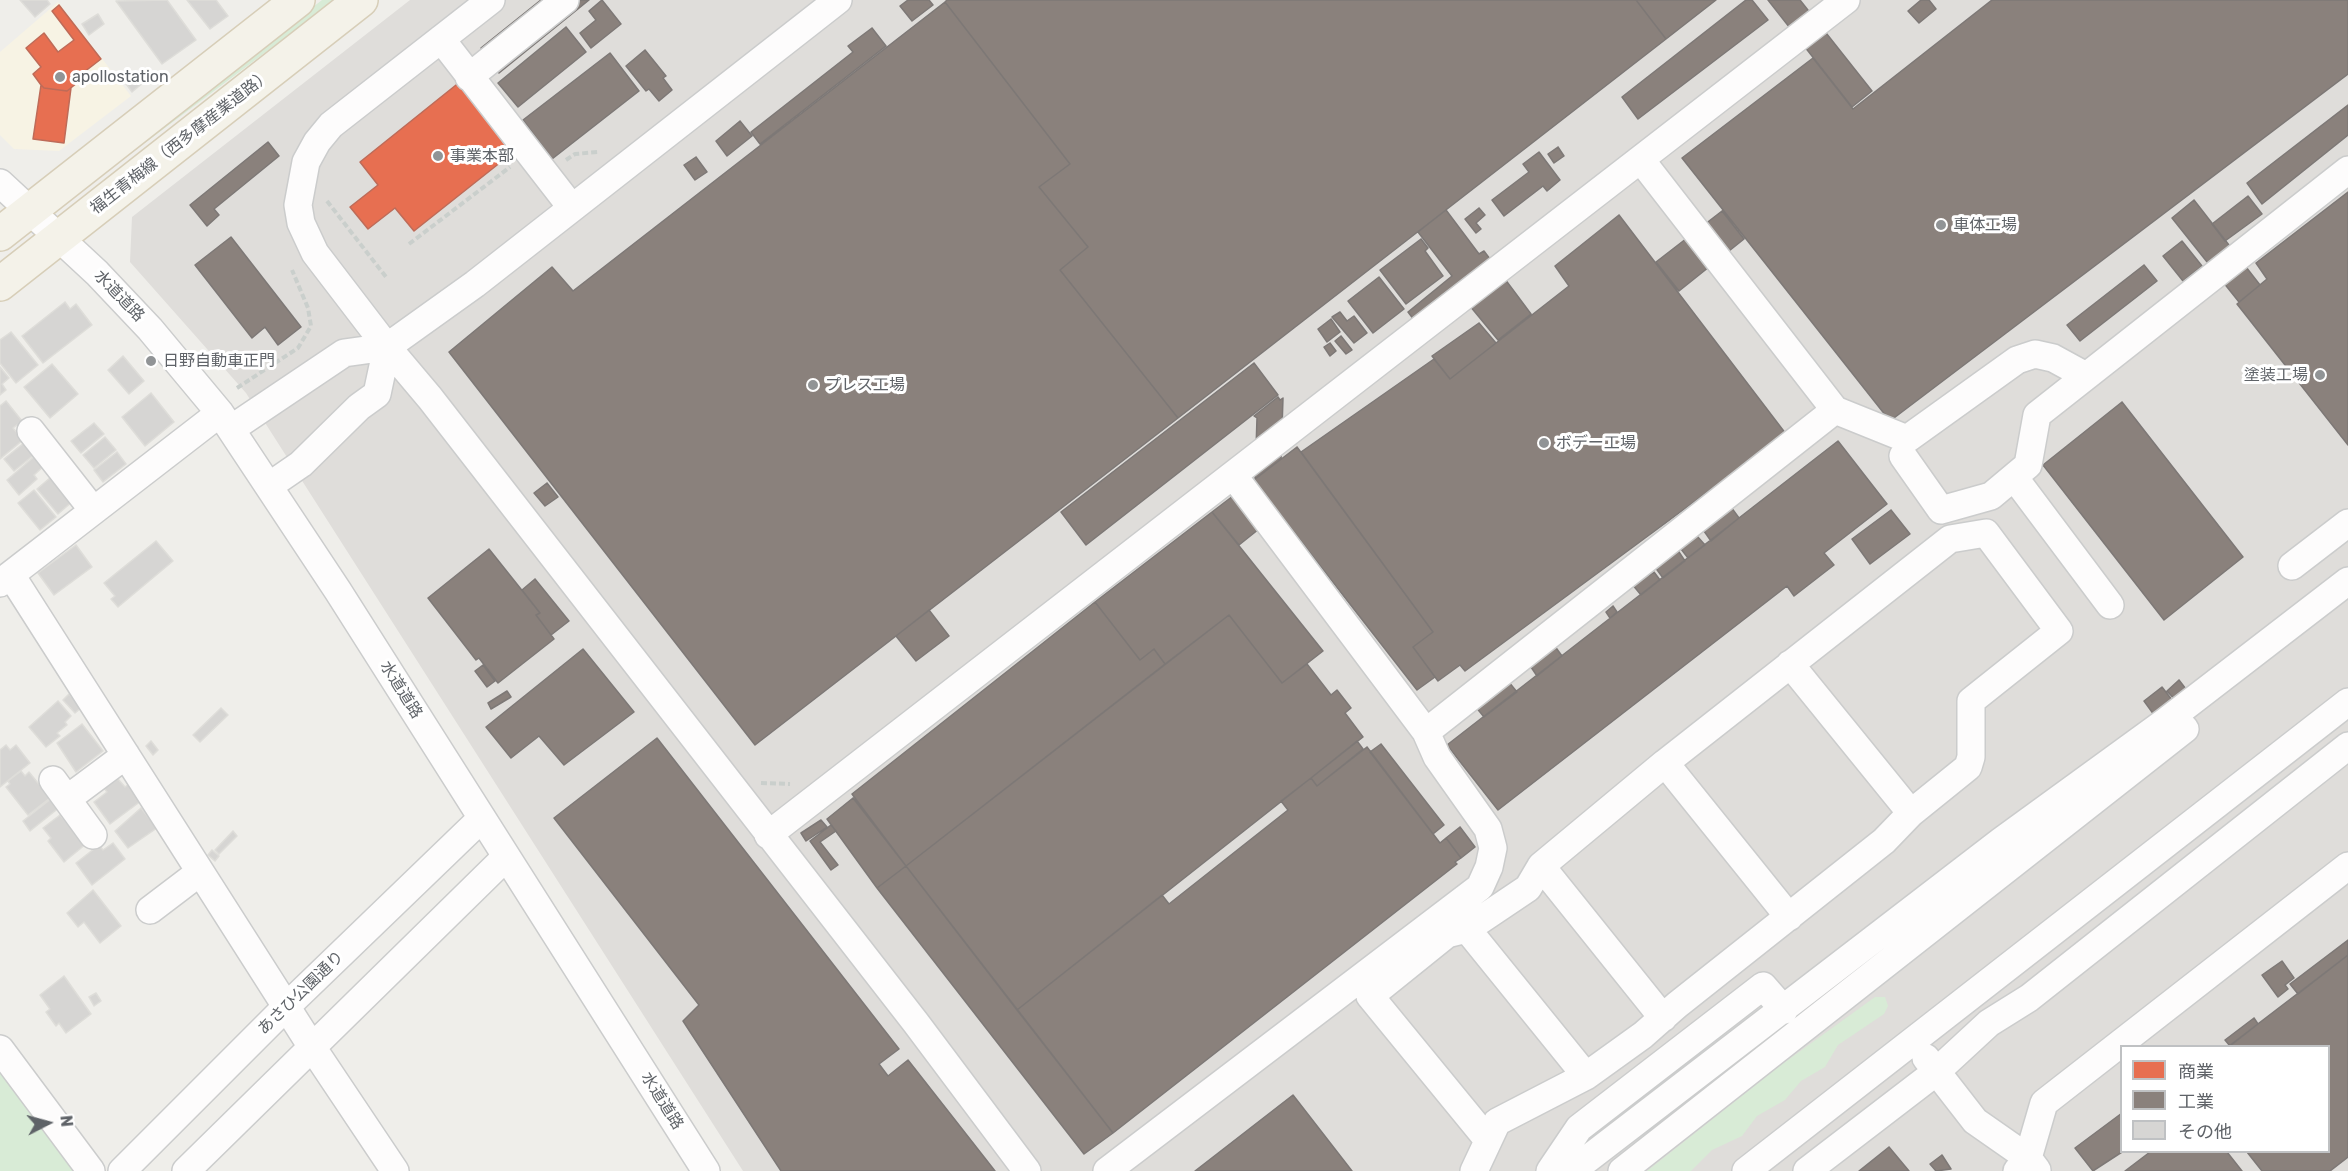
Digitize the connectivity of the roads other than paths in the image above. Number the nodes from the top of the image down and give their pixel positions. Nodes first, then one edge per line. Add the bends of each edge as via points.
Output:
1 (298, 0) edge
2 (362, 0) edge
3 (491, 0) edge
4 (565, 0) edge
5 (838, 0) edge
6 (1846, 0) edge
7 (441, 39) junction
8 (469, 77) junction
9 (1641, 160) junction
10 (2348, 170) edge
11 (0, 183) edge
12 (572, 208) junction
13 (30, 211) junction
14 (0, 234) edge
15 (59, 238) junction
16 (0, 284) edge
17 (387, 347) junction
18 (2086, 376) junction
19 (1835, 410) junction
20 (225, 421) junction
21 (31, 431) dead end
22 (1904, 456) dead end
23 (1233, 475) junction
24 (2014, 477) junction
25 (269, 486) junction
26 (1966, 503) junction
27 (93, 510) junction
28 (2348, 523) edge
29 (1967, 536) junction
30 (2292, 566) dead end
31 (6, 579) edge
32 (2348, 581) edge
33 (2348, 602) edge
34 (2110, 605) dead end
35 (1790, 664) junction
36 (2348, 702) edge
37 (1426, 732) junction
38 (2348, 746) edge
39 (126, 755) junction
40 (1665, 763) junction
41 (1911, 813) junction
42 (482, 818) junction
43 (768, 835) junction
44 (93, 836) dead end
45 (506, 857) junction
46 (1541, 866) junction
47 (2348, 866) edge
48 (200, 872) junction
49 (150, 910) dead end
50 (1789, 917) junction
51 (1467, 929) junction
52 (287, 1006) junction
53 (1784, 1010) junction
54 (1663, 1018) junction
55 (1914, 1041) junction
56 (312, 1047) junction
57 (0, 1049) edge
58 (1936, 1072) junction
59 (1586, 1076) junction
60 (1488, 1140) junction
61 (2028, 1167) edge
62 (91, 1171) edge
63 (122, 1171) edge
64 (186, 1171) edge
65 (395, 1171) edge
66 (706, 1171) edge
67 (1027, 1171) edge
68 (1107, 1171) edge
69 (1474, 1171) edge
70 (1550, 1171) edge
71 (1572, 1171) edge
72 (1622, 1171) edge
73 (1746, 1171) edge
74 (1807, 1171) edge

1 - 13 main road
2 - 15 main road, 福生青梅線（西多摩産業道路）
3 - 7 street
4 - 8 street
5 - 12 street
6 - 9 street
7 - 8 street
7 - 17 street via 331,124 306,162 301,180 301,223 315,252
8 - 12 street
9 - 19 street
9 - 23 street
10 - 18 street
11 - 13 street, 水道道路
12 - 17 street
13 - 14 main road
13 - 15 street, 水道道路
15 - 16 main road, 福生青梅線（西多摩産業道路）
15 - 20 street, 水道道路 via 150,329
17 - 20 street via 344,353
17 - 25 street via 376,394 301,464
17 - 43 street
18 - 19 street via 2053,358 2035,354 2017,360 1907,439
18 - 24 street via 2037,415 2028,465
19 - 37 street
20 - 25 street, 水道道路
20 - 27 street
21 - 27 street
22 - 26 street via 1941,510
23 - 37 street
23 - 43 street
24 - 26 street via 1991,496
24 - 34 street
25 - 42 street, 水道道路
26 - 29 street
27 - 31 street
28 - 30 street
29 - 35 street via 1950,539
29 - 41 street via 1986,533 2059,631 1971,701 1968,767
31 - 39 street
32 - 53 street
33 - 72 street
35 - 40 street
35 - 41 street
36 - 55 street
37 - 68 street via 1437,757 1488,829 1493,848 1480,887
38 - 58 street via 2029,998 1989,1023
39 - 44 street via 60,789
39 - 48 street
40 - 46 street
40 - 50 street
41 - 50 street via 1884,841
42 - 45 street, 水道道路
42 - 52 street, あさひ公園通り
43 - 67 street
45 - 56 street
45 - 66 street, 水道道路
46 - 51 street via 1528,888
46 - 54 street
47 - 61 street via 2044,1103
48 - 49 street
48 - 52 street
50 - 54 street
51 - 59 street
51 - 60 street via 1447,934 1370,996
52 - 56 street
52 - 63 street, あさひ公園通り
53 - 70 street via 1763,986 1579,1128
53 - 71 street
54 - 59 street
55 - 58 street
55 - 73 street
56 - 64 street
56 - 65 street
57 - 62 street
58 - 61 street via 1975,1121
58 - 74 street
59 - 60 street via 1497,1122
60 - 69 street

